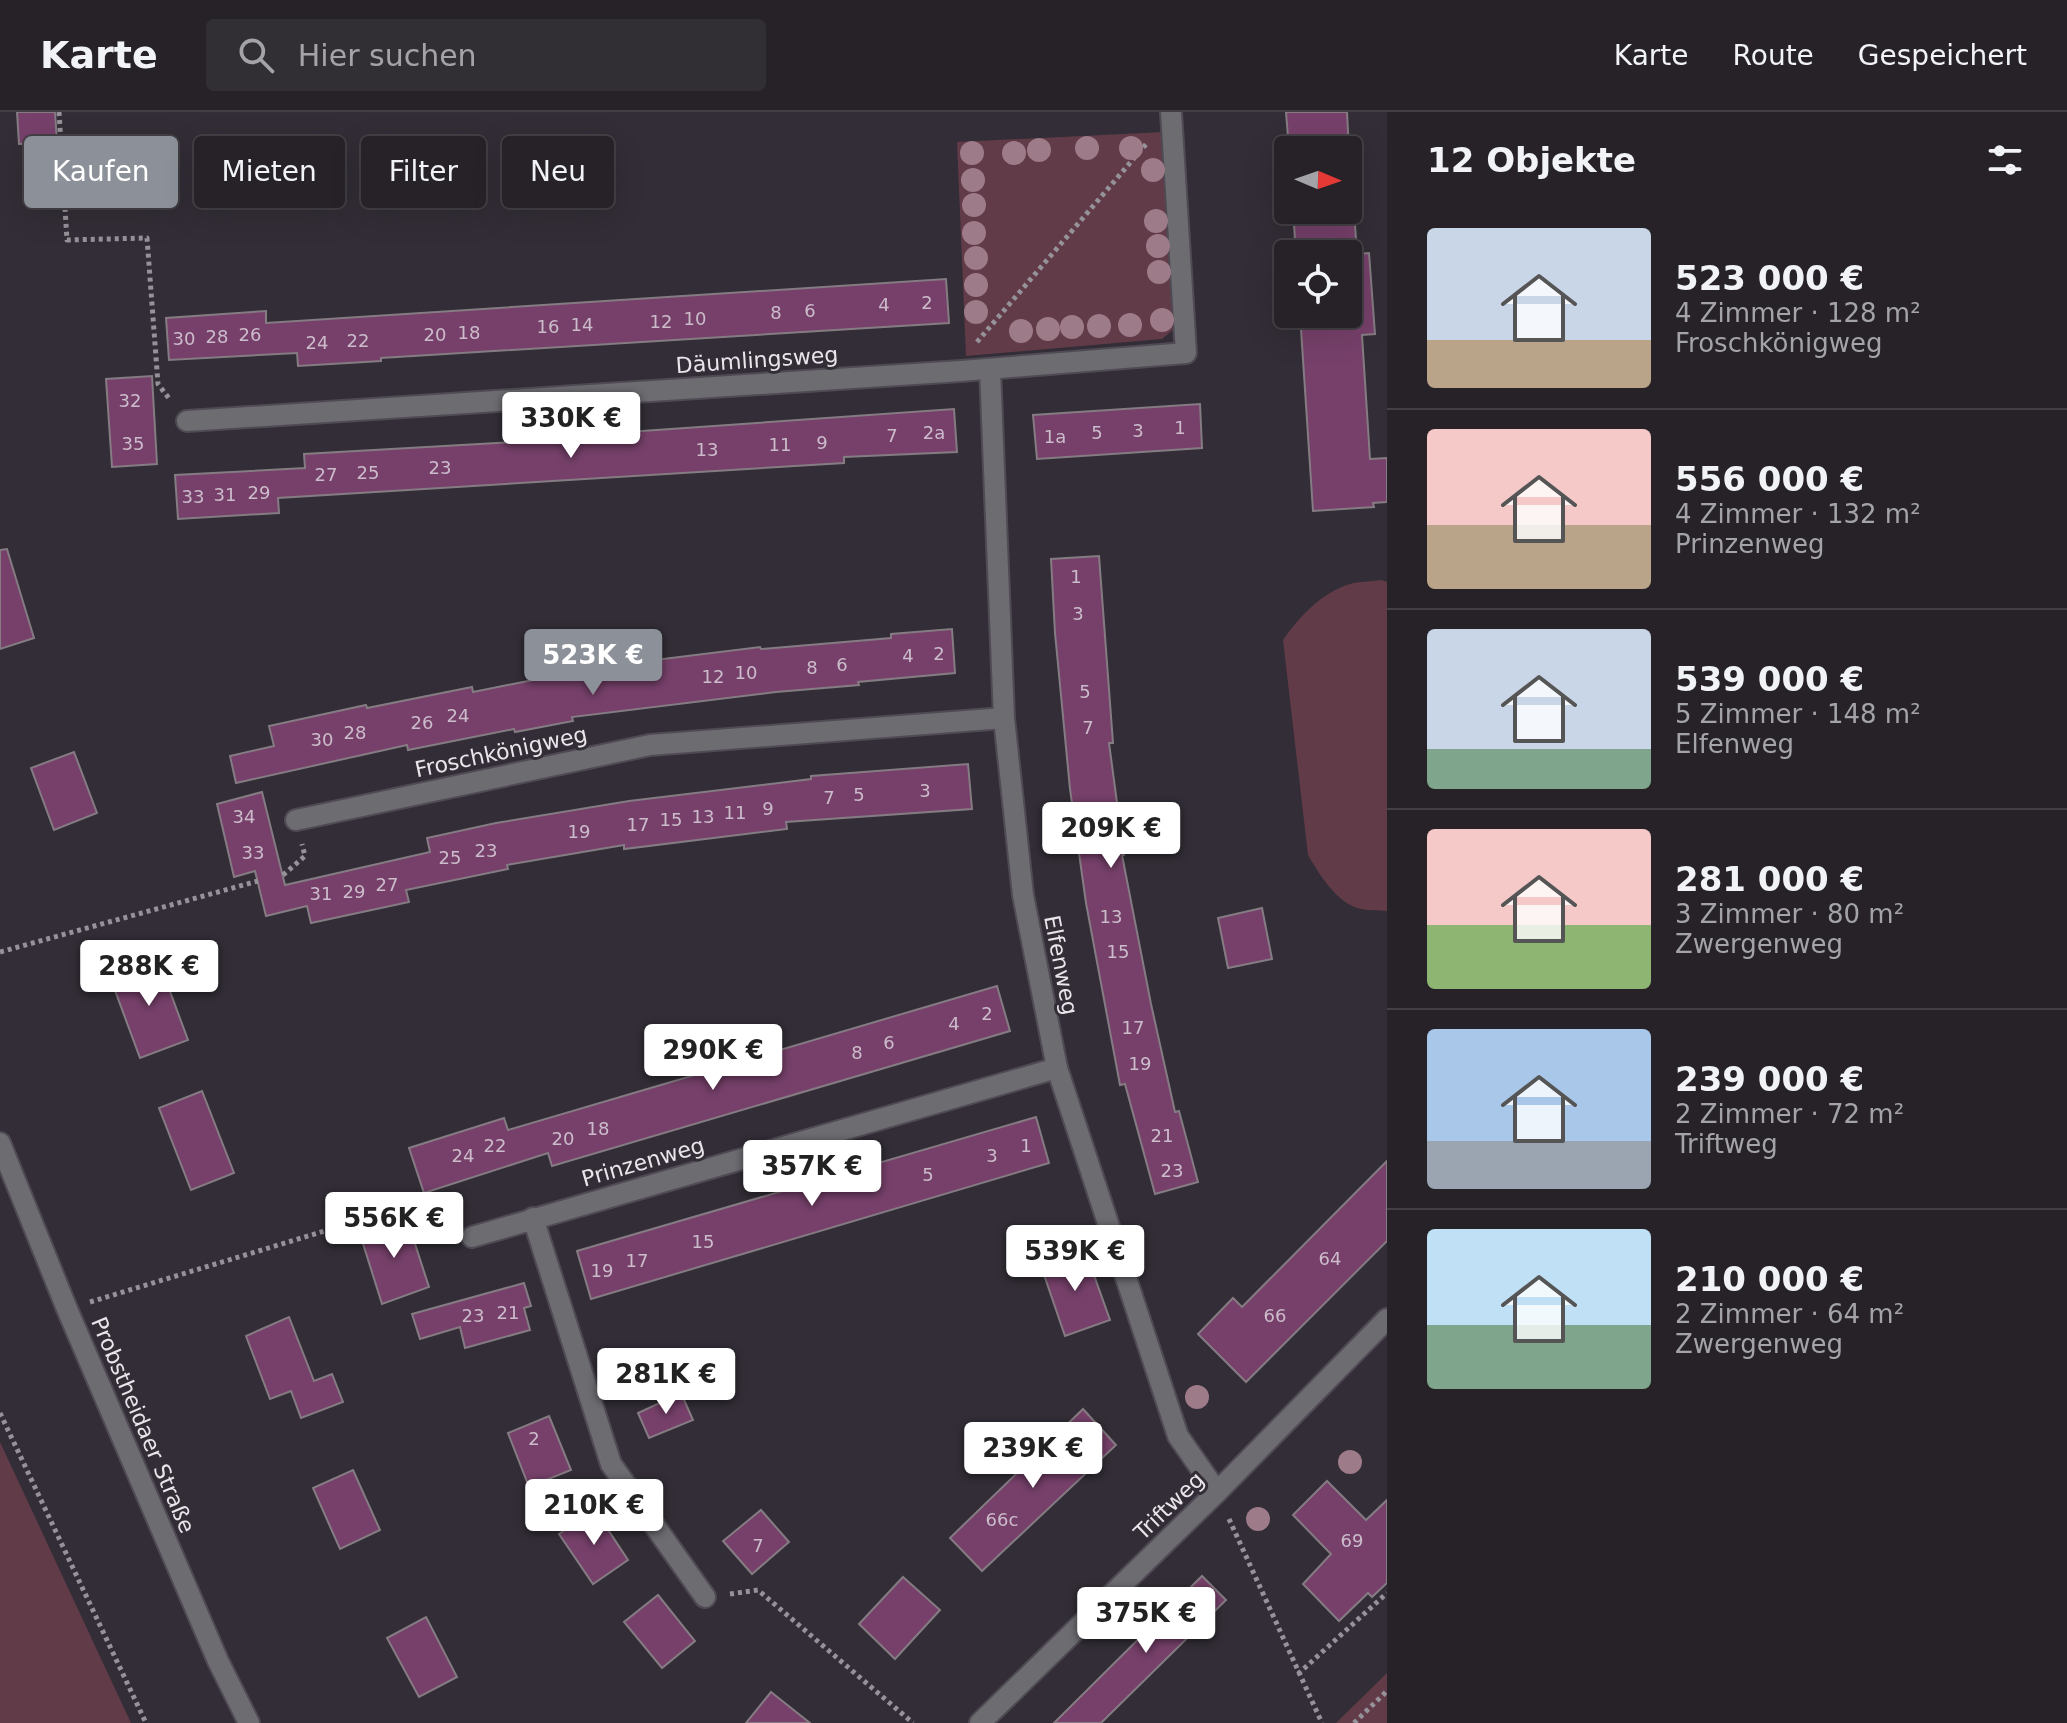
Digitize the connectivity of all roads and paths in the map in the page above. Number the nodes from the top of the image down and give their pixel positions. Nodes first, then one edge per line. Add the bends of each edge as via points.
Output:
1 (59, 112) edge
2 (1172, 114) edge
3 (984, 369) junction
4 (187, 421) joint
5 (1004, 718) junction
6 (296, 820) joint
7 (283, 875) dead end
8 (258, 881) dead end
9 (0, 952) edge
10 (1057, 1068) junction
11 (0, 1143) edge
12 (404, 1207) dead end
13 (384, 1213) dead end
14 (533, 1218) junction
15 (472, 1237) joint
16 (67, 1309) junction
17 (1387, 1319) edge
18 (0, 1413) edge
19 (1217, 1492) junction
20 (1387, 1593) edge
21 (705, 1597) joint
22 (1298, 1674) junction
23 (1387, 1691) edge
24 (146, 1723) edge
25 (249, 1723) edge
26 (913, 1723) edge
27 (980, 1723) edge
28 (1322, 1723) edge
29 (1354, 1723) edge

1 - 4 path via 67,240 147,238 158,384
2 - 3 path via 976,343
2 - 3 street, Däumlingsweg via 1186,353
3 - 4 street, Däumlingsweg
3 - 5 street, Elfenweg
5 - 6 street, Froschkönigweg via 650,745
5 - 10 street, Elfenweg via 1023,895
6 - 7 path via 305,856
8 - 9 path
10 - 14 street, Prinzenweg
10 - 19 street, Elfenweg via 1178,1436
11 - 16 street, Probstheidaer Straße
12 - 15 path via 437,1214
13 - 16 path
14 - 15 street, Prinzenweg
14 - 21 street via 611,1464
16 - 25 street, Probstheidaer Straße
17 - 19 street, Triftweg
18 - 24 path
19 - 22 path
19 - 27 street, Triftweg
20 - 22 path
21 - 26 path via 758,1590
22 - 28 path
23 - 29 path

